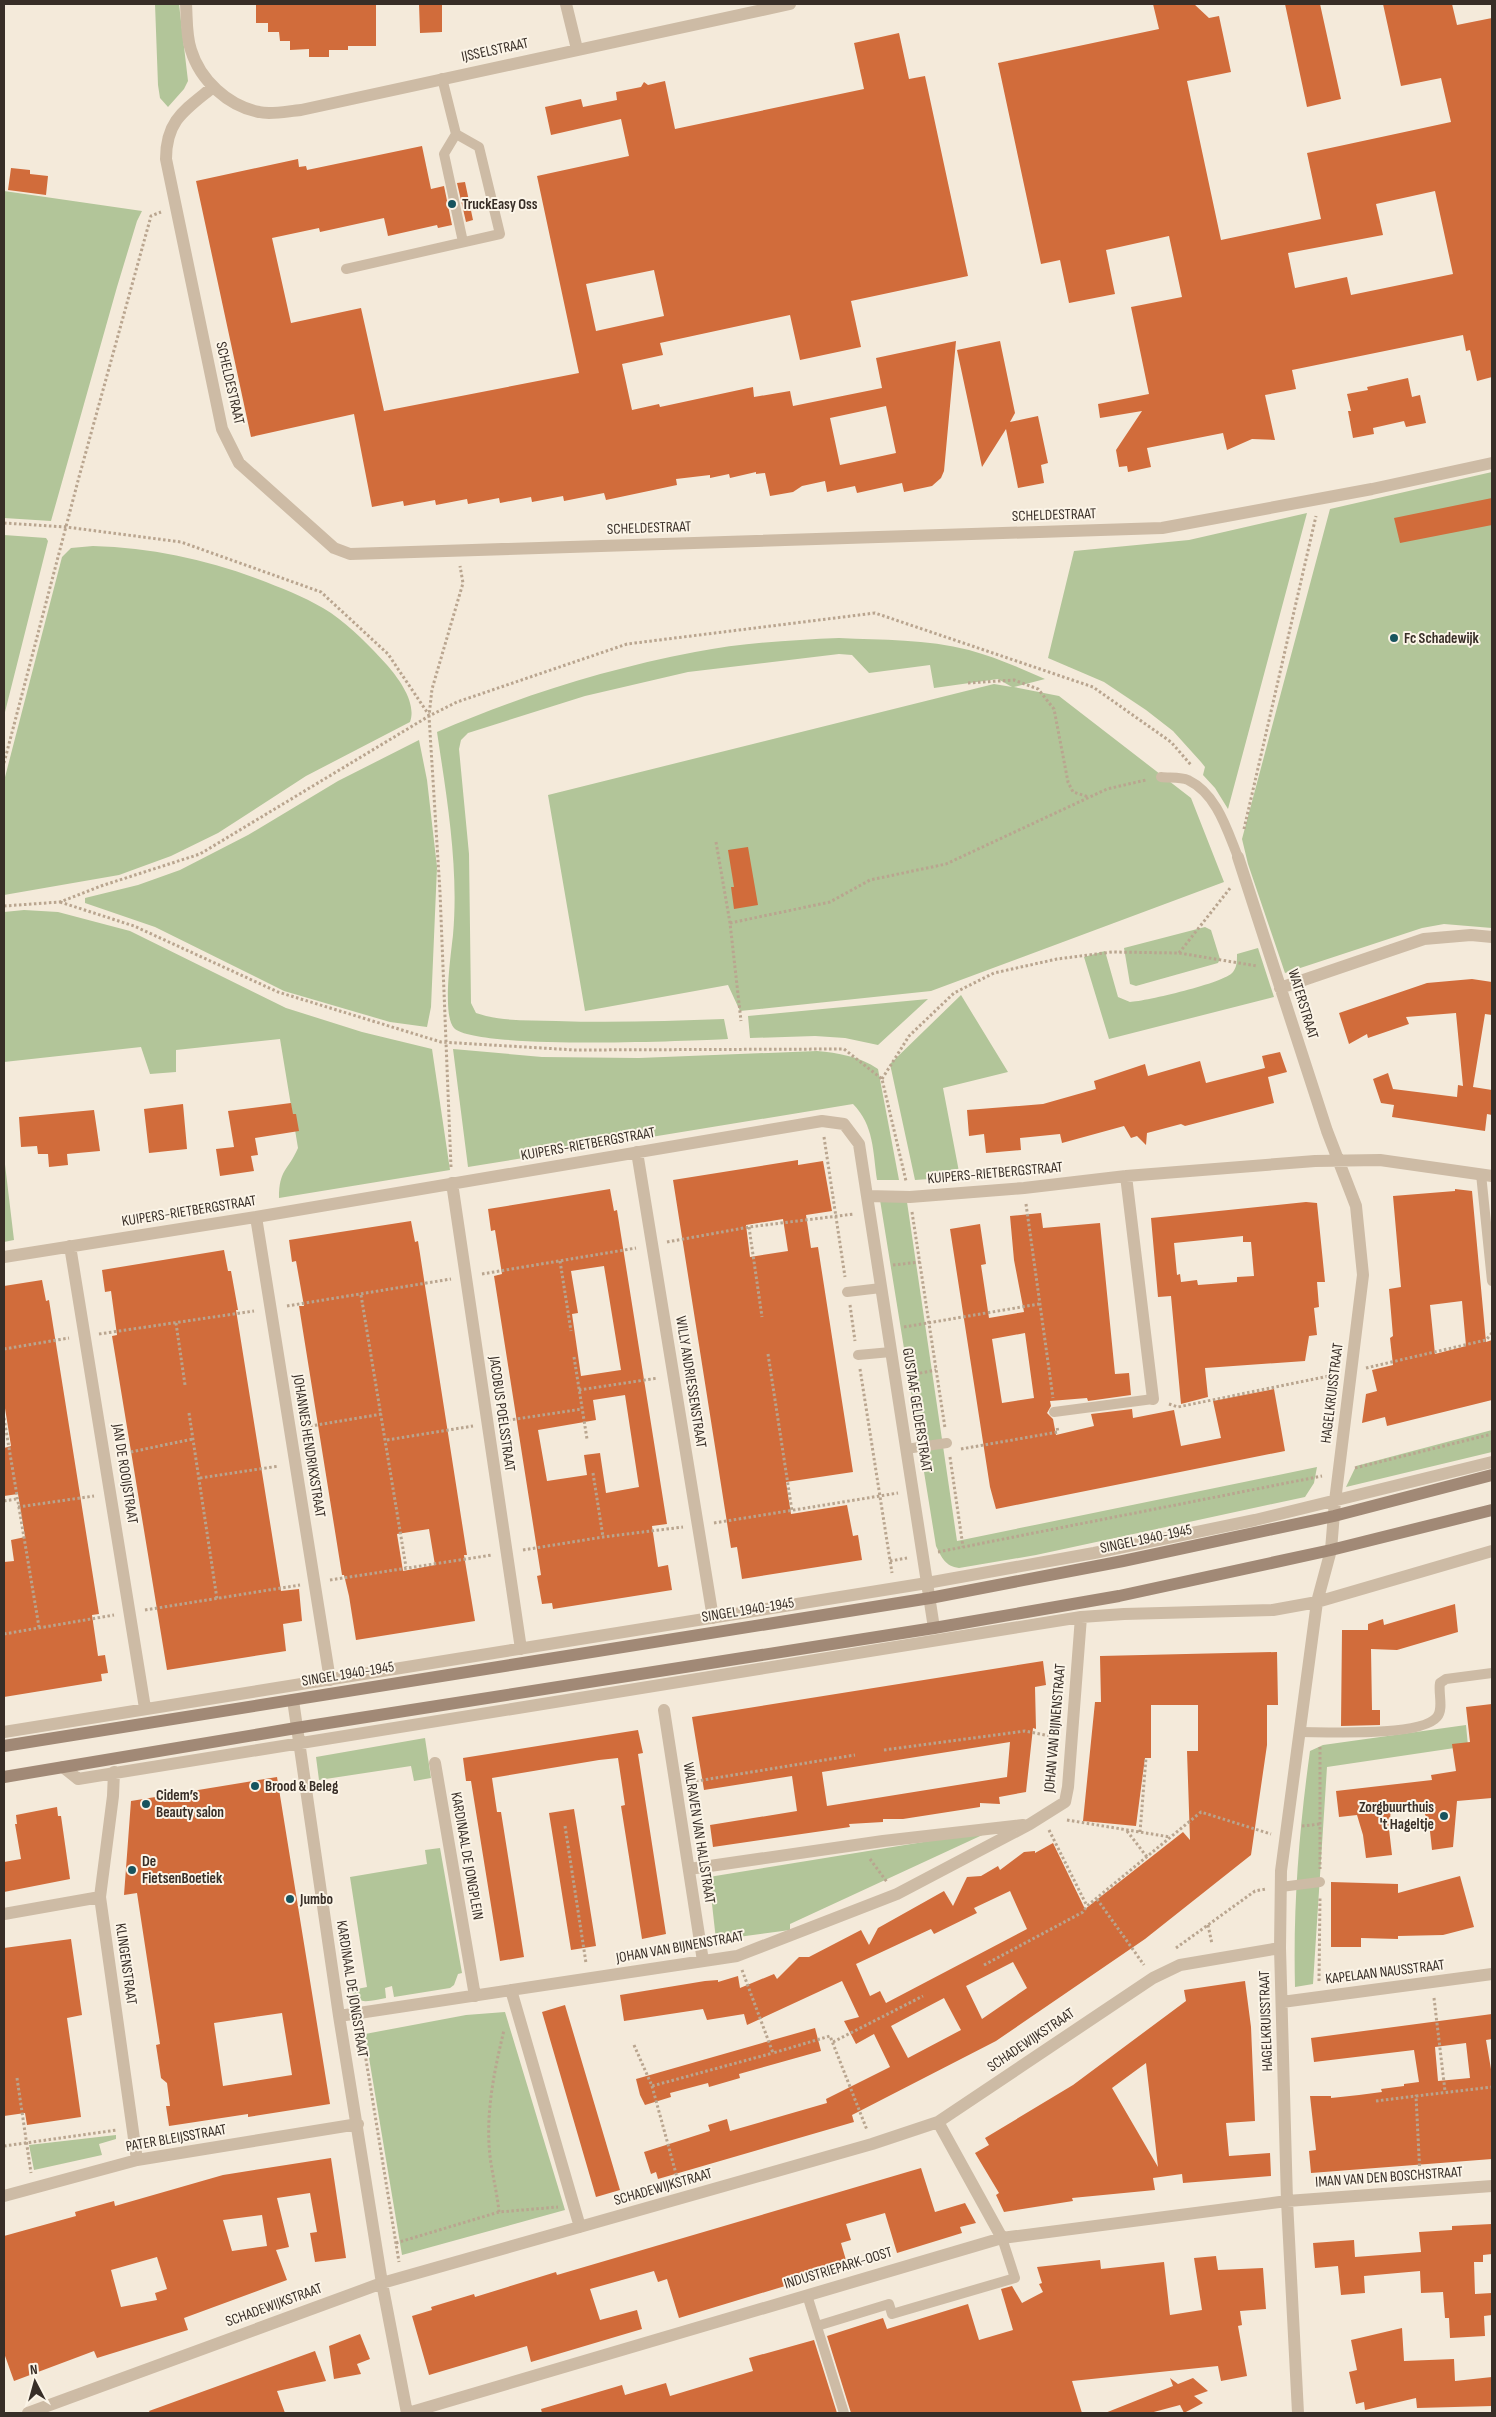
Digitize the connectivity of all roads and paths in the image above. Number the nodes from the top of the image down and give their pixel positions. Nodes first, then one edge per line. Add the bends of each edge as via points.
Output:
1 (186, 4) edge
2 (566, 4) edge
3 (790, 4) edge
4 (578, 49) junction
5 (442, 78) junction
6 (213, 87) junction
7 (456, 134) junction
8 (176, 206) junction
9 (464, 242) junction
10 (346, 269) dead end
11 (1492, 463) edge
12 (1320, 499) junction
13 (4, 523) edge
14 (66, 527) junction
15 (458, 551) junction
16 (968, 683) dead end
17 (430, 716) junction
18 (4, 763) edge
19 (1161, 777) joint
20 (1203, 790) junction
21 (1089, 797) junction
22 (716, 842) dead end
23 (1238, 857) junction
24 (1247, 880) junction
25 (60, 902) junction
26 (4, 906) edge
27 (730, 923) junction
28 (1492, 938) edge
29 (1178, 953) junction
30 (1275, 969) junction
31 (1280, 988) junction
32 (741, 1021) dead end
33 (446, 1042) junction
34 (882, 1079) junction
35 (637, 1152) junction
36 (1340, 1161) junction
37 (1487, 1175) edge
38 (1126, 1176) junction
39 (452, 1183) junction
40 (1024, 1188) junction
41 (867, 1196) junction
42 (910, 1197) junction
43 (869, 1212) junction
44 (256, 1217) junction
45 (748, 1227) junction
46 (652, 1245) junction
47 (70, 1246) junction
48 (4, 1256) edge
49 (560, 1262) junction
50 (920, 1262) junction
51 (878, 1267) junction
52 (466, 1276) junction
53 (1492, 1281) edge
54 (881, 1288) junction
55 (848, 1292) dead end
56 (361, 1295) junction
57 (1039, 1304) junction
58 (271, 1308) junction
59 (762, 1317) dead end
60 (930, 1323) junction
61 (176, 1324) junction
62 (888, 1330) junction
63 (570, 1332) dead end
64 (1492, 1333) edge
65 (85, 1336) junction
66 (4, 1349) edge
67 (891, 1352) junction
68 (768, 1354) dead end
69 (858, 1355) dead end
70 (574, 1357) dead end
71 (936, 1370) junction
72 (1351, 1371) junction
73 (674, 1376) junction
74 (895, 1377) junction
75 (185, 1385) dead end
76 (579, 1390) junction
77 (1153, 1399) junction
78 (1054, 1412) junction
79 (189, 1413) dead end
80 (382, 1414) junction
81 (4, 1418) edge
82 (290, 1429) junction
83 (1492, 1434) edge
84 (193, 1439) junction
85 (587, 1439) dead end
86 (948, 1447) junction
87 (906, 1449) junction
88 (105, 1457) junction
89 (1492, 1462) edge
90 (295, 1463) junction
91 (1338, 1472) junction
92 (593, 1473) dead end
93 (1492, 1475) edge
94 (200, 1478) junction
95 (913, 1490) junction
96 (111, 1494) junction
97 (16, 1499) junction
98 (4, 1501) edge
99 (1335, 1501) junction
100 (18, 1507) junction
101 (1492, 1510) edge
102 (792, 1511) junction
103 (1334, 1516) junction
104 (698, 1525) junction
105 (603, 1537) junction
106 (963, 1547) junction
107 (1331, 1550) junction
108 (1492, 1551) edge
109 (506, 1553) junction
110 (923, 1555) junction
111 (890, 1562) dead end
112 (406, 1567) junction
113 (314, 1583) junction
114 (928, 1583) junction
115 (218, 1598) junction
116 (930, 1598) junction
117 (1317, 1602) junction
118 (131, 1612) junction
119 (1081, 1617) junction
120 (713, 1618) junction
121 (39, 1627) junction
122 (934, 1628) junction
123 (4, 1634) edge
124 (520, 1649) junction
125 (1492, 1673) edge
126 (330, 1680) junction
127 (293, 1700) junction
128 (145, 1708) junction
129 (664, 1710) dead end
130 (296, 1728) junction
131 (4, 1732) edge
132 (1300, 1732) junction
133 (1319, 1732) junction
134 (1071, 1740) junction
135 (298, 1742) junction
136 (4, 1746) edge
137 (884, 1750) dead end
138 (855, 1755) dead end
139 (1146, 1758) dead end
140 (435, 1763) dead end
141 (63, 1767) junction
142 (114, 1772) junction
143 (4, 1777) edge
144 (675, 1784) junction
145 (1042, 1816) junction
146 (1030, 1824) junction
147 (565, 1826) dead end
148 (1126, 1830) junction
149 (1140, 1832) junction
150 (1170, 1837) junction
151 (1286, 1839) junction
152 (859, 1845) junction
153 (1147, 1857) junction
154 (689, 1870) junction
155 (1320, 1882) junction
156 (1281, 1887) junction
157 (896, 1894) junction
158 (100, 1897) junction
159 (1097, 1899) junction
160 (1087, 1906) junction
161 (4, 1914) edge
162 (1280, 1948) junction
163 (1170, 1952) dead end
164 (736, 1956) junction
165 (703, 1961) junction
166 (984, 1966) dead end
167 (1492, 1974) edge
168 (1153, 1978) junction
169 (588, 1979) junction
170 (1432, 1982) junction
171 (510, 1990) junction
172 (475, 1996) junction
173 (923, 1996) dead end
174 (1319, 1997) junction
175 (1282, 2002) junction
176 (358, 2013) junction
177 (340, 2016) junction
178 (518, 2016) junction
179 (833, 2042) junction
180 (634, 2045) dead end
181 (773, 2053) junction
182 (16, 2078) dead end
183 (652, 2086) junction
184 (1492, 2087) edge
185 (1445, 2091) junction
186 (1416, 2096) junction
187 (1376, 2101) dead end
188 (938, 2122) junction
189 (358, 2124) junction
190 (133, 2127) junction
191 (26, 2142) junction
192 (872, 2144) junction
193 (4, 2146) edge
194 (137, 2160) junction
195 (1492, 2186) edge
196 (33, 2188) junction
197 (1421, 2191) junction
198 (4, 2196) edge
199 (683, 2198) junction
200 (1287, 2201) junction
201 (574, 2205) junction
202 (499, 2212) junction
203 (580, 2227) junction
204 (1002, 2238) junction
205 (396, 2243) junction
206 (402, 2278) junction
207 (382, 2283) junction
208 (807, 2295) junction
209 (817, 2326) junction
210 (28, 2413) edge
211 (407, 2413) edge
212 (844, 2413) edge
213 (1298, 2413) edge

1 - 6 street, IJSSELSTRAAT via 190,49
2 - 4 street
3 - 4 street, IJSSELSTRAAT
4 - 5 street, IJSSELSTRAAT
5 - 6 street, IJSSELSTRAAT via 301,110 260,113 233,102
5 - 7 lane
6 - 8 street, SCHELDESTRAAT via 179,115 166,142 166,159
7 - 9 lane via 444,154
7 - 9 lane via 479,146 500,234
8 - 14 path via 151,216
8 - 15 street, SCHELDESTRAAT via 222,429 239,463 334,548 350,554
9 - 10 lane
11 - 12 street, SCHELDESTRAAT
12 - 15 street, SCHELDESTRAAT via 1162,528
12 - 23 path
13 - 14 path
14 - 17 path via 181,542 321,592 388,654
14 - 18 path
15 - 17 path via 463,583 432,689
16 - 21 path via 1014,680 1038,689 1054,709 1068,782 1074,792
17 - 20 path via 457,702 627,644 875,613 1093,687 1171,742 1193,767
17 - 25 path via 200,854
17 - 33 path
19 - 20 lane via 1187,780
19 - 21 path via 1107,789
20 - 23 lane via 1220,813
21 - 27 path via 946,864 870,880 830,902
22 - 27 path
23 - 24 street, WATERSTRAAT
24 - 29 path via 1231,886
24 - 30 street, WATERSTRAAT
25 - 26 path
25 - 33 path via 134,926 278,992
27 - 32 path
28 - 31 street via 1471,935 1424,939
29 - 30 path
29 - 34 path via 1112,952 994,972 954,993 909,1036
30 - 31 street, WATERSTRAAT
31 - 36 street, WATERSTRAAT
33 - 34 path via 574,1050 844,1049
33 - 39 path
34 - 42 path
35 - 39 street, KUIPERS-RIETBERGSTRAAT
35 - 41 street, KUIPERS-RIETBERGSTRAAT via 822,1121 844,1124 859,1144
35 - 46 street, WILLY ANDRIESSENSTRAAT
36 - 37 street, KUIPERS-RIETBERGSTRAAT via 1380,1160
36 - 38 street, KUIPERS-RIETBERGSTRAAT
36 - 72 street, HAGELKRUISSTRAAT via 1356,1206 1362,1275
37 - 53 lane
38 - 40 street, KUIPERS-RIETBERGSTRAAT
38 - 77 street
39 - 44 street, KUIPERS-RIETBERGSTRAAT
39 - 52 street, JACOBUS POELSSTRAAT
40 - 42 street, KUIPERS-RIETBERGSTRAAT
40 - 57 path
41 - 42 street, KUIPERS-RIETBERGSTRAAT
41 - 43 street, GUSTAAF GELDERSTRAAT
42 - 50 path
43 - 45 path
43 - 51 street, GUSTAAF GELDERSTRAAT
44 - 47 street, KUIPERS-RIETBERGSTRAAT
44 - 58 street, JOHANNES HENDRIKXSTRAAT
45 - 46 path
45 - 59 path
46 - 49 path
46 - 73 street, WILLY ANDRIESSENSTRAAT
47 - 48 street, KUIPERS-RIETBERGSTRAAT
47 - 65 street, JAN DE ROOIJSTRAAT
49 - 52 path
49 - 63 path
50 - 51 path
50 - 60 path
51 - 54 street, GUSTAAF GELDERSTRAAT
52 - 56 path
52 - 109 street, JACOBUS POELSSTRAAT
54 - 55 lane
54 - 62 street, GUSTAAF GELDERSTRAAT
56 - 58 path
56 - 80 path
57 - 60 path
57 - 78 path
58 - 61 path
58 - 82 street, JOHANNES HENDRIKXSTRAAT
60 - 62 path
60 - 71 path
61 - 65 path
61 - 75 path
62 - 67 street, GUSTAAF GELDERSTRAAT
64 - 72 path via 1486,1340
65 - 66 path
65 - 88 street, JAN DE ROOIJSTRAAT
67 - 69 lane
67 - 74 street, GUSTAAF GELDERSTRAAT
68 - 102 path
70 - 76 path
71 - 74 path
71 - 86 path
72 - 77 path via 1178,1407
72 - 91 street, HAGELKRUISSTRAAT
73 - 76 path
73 - 104 street, WILLY ANDRIESSENSTRAAT
74 - 87 street, GUSTAAF GELDERSTRAAT
76 - 85 path
77 - 78 lane
78 - 86 path via 1058,1432
79 - 84 path
80 - 82 path
80 - 112 path
81 - 97 path
82 - 90 street, JOHANNES HENDRIKXSTRAAT
83 - 91 path
84 - 88 path
84 - 94 path
86 - 87 lane
86 - 106 path
87 - 95 street, GUSTAAF GELDERSTRAAT
88 - 96 street, JAN DE ROOIJSTRAAT
89 - 99 street, SINGEL 1940-1945
90 - 94 path
90 - 113 street, JOHANNES HENDRIKXSTRAAT
91 - 99 street, HAGELKRUISSTRAAT
91 - 106 path
92 - 105 path
93 - 103 main road, SINGEL 1940-1945
94 - 115 path
95 - 102 path
95 - 110 street, GUSTAAF GELDERSTRAAT
96 - 100 path
96 - 118 street, JAN DE ROOIJSTRAAT
97 - 98 path
97 - 100 path
99 - 103 street, HAGELKRUISSTRAAT
99 - 114 street, SINGEL 1940-1945 via 1094,1554
100 - 121 path
101 - 107 main road
102 - 104 path
103 - 107 street, HAGELKRUISSTRAAT
103 - 116 main road, SINGEL 1940-1945
104 - 105 path
104 - 120 street, WILLY ANDRIESSENSTRAAT
105 - 109 path
106 - 110 path
107 - 117 street, HAGELKRUISSTRAAT
107 - 122 main road via 1120,1596
108 - 117 street
109 - 112 path
109 - 124 street, JACOBUS POELSSTRAAT
110 - 111 path
110 - 114 street, GUSTAAF GELDERSTRAAT
112 - 113 path
113 - 115 path
113 - 126 street, JOHANNES HENDRIKXSTRAAT
114 - 116 street, GUSTAAF GELDERSTRAAT
114 - 120 street, SINGEL 1940-1945
115 - 118 path
116 - 122 street, GUSTAAF GELDERSTRAAT
116 - 127 main road, SINGEL 1940-1945
117 - 119 street via 1273,1610
117 - 132 street, HAGELKRUISSTRAAT
118 - 121 path
118 - 128 street, JAN DE ROOIJSTRAAT
119 - 134 street, JOHAN VAN BIJNENSTRAAT
119 - 135 street
120 - 124 street, SINGEL 1940-1945
121 - 123 path
122 - 130 main road
124 - 126 street, SINGEL 1940-1945
125 - 133 lane via 1446,1679 1440,1683 1438,1716 1429,1724 1392,1732
126 - 128 street, SINGEL 1940-1945
127 - 130 street, KARDINAAL DE JONGSTRAAT
127 - 136 main road, SINGEL 1940-1945
128 - 131 street, SINGEL 1940-1945
129 - 144 street, WALRAVEN VAN HALLSTRAAT
130 - 135 street, KARDINAAL DE JONGSTRAAT
130 - 141 main road
132 - 133 lane
132 - 151 street, HAGELKRUISSTRAAT
133 - 155 path
134 - 137 path via 1025,1731
134 - 145 street, JOHAN VAN BIJNENSTRAAT via 1064,1802
135 - 142 street
135 - 177 street, KARDINAAL DE JONGSTRAAT
138 - 144 path
139 - 149 path
140 - 172 street, KARDINAAL DE JONGPLEIN
141 - 142 street via 78,1779
141 - 143 main road
142 - 158 street, KLINGENSTRAAT
144 - 154 street, WALRAVEN VAN HALLSTRAAT
145 - 146 street, JOHAN VAN BIJNENSTRAAT
145 - 148 path
145 - 160 path
146 - 152 street, JOHAN VAN BIJNENSTRAAT
146 - 157 street, JOHAN VAN BIJNENSTRAAT
147 - 169 path
148 - 149 path
148 - 153 path
149 - 150 path
150 - 151 path via 1201,1812
150 - 153 path
151 - 156 street, HAGELKRUISSTRAAT
152 - 154 street, JOHAN VAN BIJNENSTRAAT
152 - 157 path
153 - 159 path
154 - 165 street, WALRAVEN VAN HALLSTRAAT
155 - 156 lane
155 - 174 path
156 - 162 street, HAGELKRUISSTRAAT
156 - 163 path via 1255,1891
157 - 164 street, JOHAN VAN BIJNENSTRAAT
158 - 161 street
158 - 190 street, KLINGENSTRAAT
159 - 160 path
159 - 168 path
160 - 166 path via 1083,1912
162 - 168 street, SCHADEWIJKSTRAAT via 1180,1965
162 - 175 street, HAGELKRUISSTRAAT
164 - 165 street, JOHAN VAN BIJNENSTRAAT
164 - 181 path
165 - 169 street, JOHAN VAN BIJNENSTRAAT
167 - 170 street, KAPELAAN NAUSSTRAAT
168 - 188 street, SCHADEWIJKSTRAAT
169 - 171 street, JOHAN VAN BIJNENSTRAAT
170 - 174 street, KAPELAAN NAUSSTRAAT
170 - 185 path
171 - 172 street, JOHAN VAN BIJNENSTRAAT
171 - 178 street
172 - 176 street, JOHAN VAN BIJNENSTRAAT
173 - 179 path
174 - 175 street, KAPELAAN NAUSSTRAAT
175 - 200 street, HAGELKRUISSTRAAT
176 - 177 street, JOHAN VAN BIJNENSTRAAT
176 - 205 path
177 - 189 street, KARDINAAL DE JONGSTRAAT
178 - 201 street
178 - 202 path via 506,2022 493,2076 489,2145
179 - 181 path via 830,2036
179 - 192 path
180 - 183 path
181 - 183 path
182 - 191 path
183 - 199 path
184 - 185 path
185 - 186 path
186 - 187 path
186 - 197 path
188 - 192 street, SCHADEWIJKSTRAAT
188 - 204 street
189 - 194 street, PATER BLEIJSSTRAAT
189 - 207 street, KARDINAAL DE JONGSTRAAT
190 - 191 path
190 - 194 street, KLINGENSTRAAT
191 - 193 path
191 - 196 path
192 - 199 street, SCHADEWIJKSTRAAT
194 - 196 street, PATER BLEIJSSTRAAT
195 - 197 street, IMAN VAN DEN BOSCHSTRAAT
196 - 198 street, PATER BLEIJSSTRAAT
197 - 200 street, IMAN VAN DEN BOSCHSTRAAT
199 - 203 street, SCHADEWIJKSTRAAT
200 - 204 street, INDUSTRIEPARK-OOST
200 - 213 street, HAGELKRUISSTRAAT
201 - 202 path
201 - 203 street
202 - 205 path
203 - 206 street, SCHADEWIJKSTRAAT
204 - 208 street, INDUSTRIEPARK-OOST
204 - 209 lane via 1015,2278 892,2314 889,2304
205 - 206 path
206 - 207 street, SCHADEWIJKSTRAAT
207 - 210 street, SCHADEWIJKSTRAAT
207 - 211 street
208 - 209 lane
208 - 211 street, INDUSTRIEPARK-OOST
209 - 212 lane

